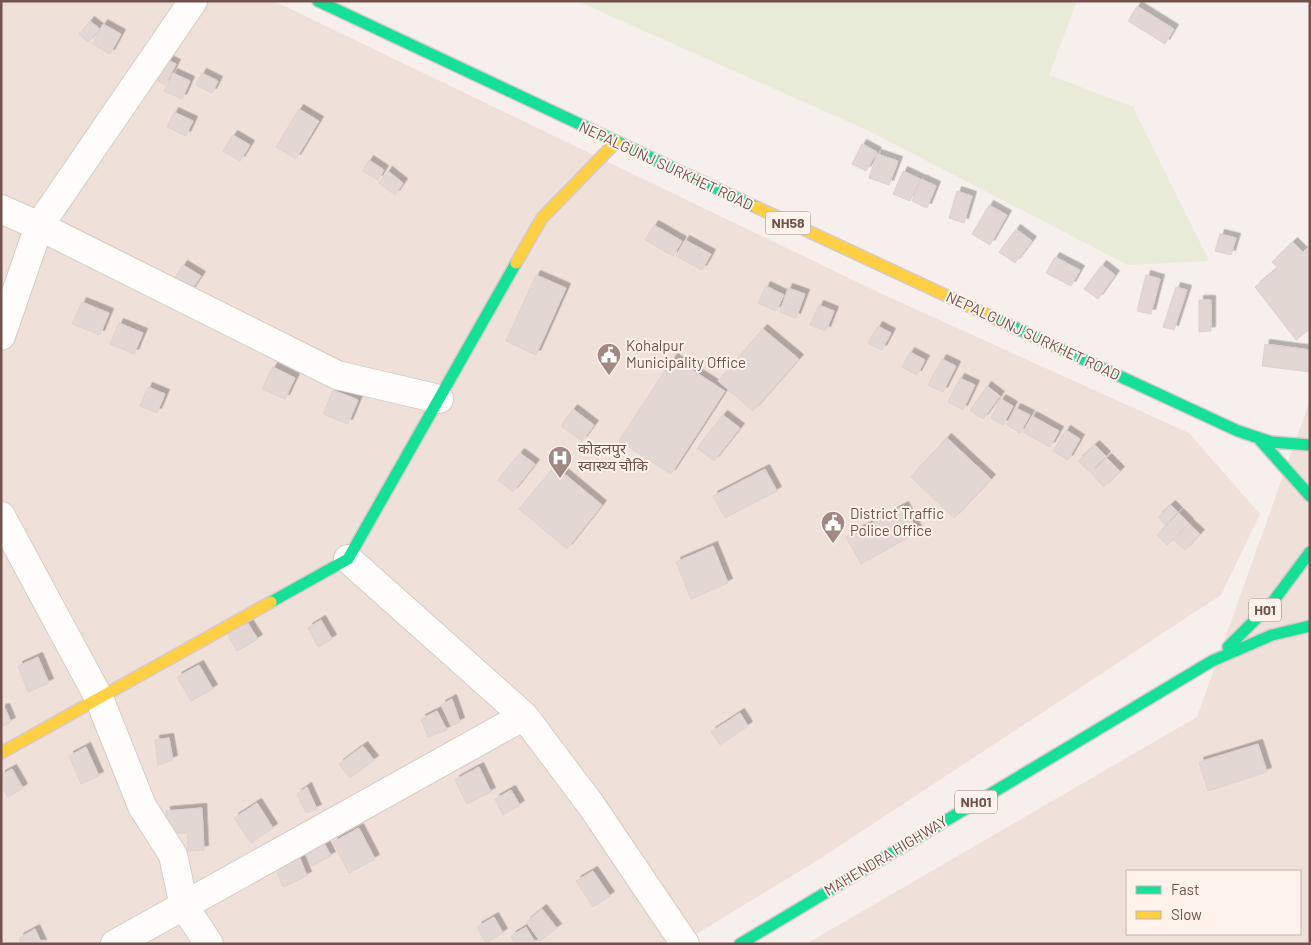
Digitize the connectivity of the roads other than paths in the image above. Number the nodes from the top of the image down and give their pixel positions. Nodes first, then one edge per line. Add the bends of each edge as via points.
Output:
1 (193, 1) edge
2 (318, 1) edge
3 (616, 142) junction
4 (1, 209) edge
5 (39, 226) junction
6 (1, 336) edge
7 (439, 399) junction
8 (1260, 440) junction
9 (1310, 445) edge
10 (1310, 496) edge
11 (1, 516) edge
12 (1310, 552) edge
13 (348, 559) junction
14 (1310, 626) edge
15 (1212, 661) junction
16 (99, 698) junction
17 (524, 716) junction
18 (1, 753) edge
19 (184, 906) junction
20 (114, 944) edge
21 (209, 944) edge
22 (685, 944) edge
23 (740, 944) edge

1 - 5 street
2 - 3 main road, NEPALGUNJ SURKHET ROAD / NH58
3 - 7 main road via 542,218
3 - 8 main road, NEPALGUNJ SURKHET ROAD / NH58
4 - 5 street
5 - 6 street
5 - 7 street via 337,375
7 - 13 main road
8 - 9 main road, NEPALGUNJ SURKHET ROAD / NH58
8 - 10 main road, NEPALGUNJ SURKHET ROAD / NH58
11 - 16 street
12 - 15 main road, MAHENDRA HIGHWAY / H01 via 1272,603
13 - 16 main road
13 - 17 street
14 - 15 main road, MAHENDRA HIGHWAY / NH01 via 1253,642
15 - 23 main road, MAHENDRA HIGHWAY / NH01
16 - 18 main road
16 - 19 street via 142,806 173,855
17 - 19 street
17 - 22 street via 591,805
19 - 20 street
19 - 21 street

